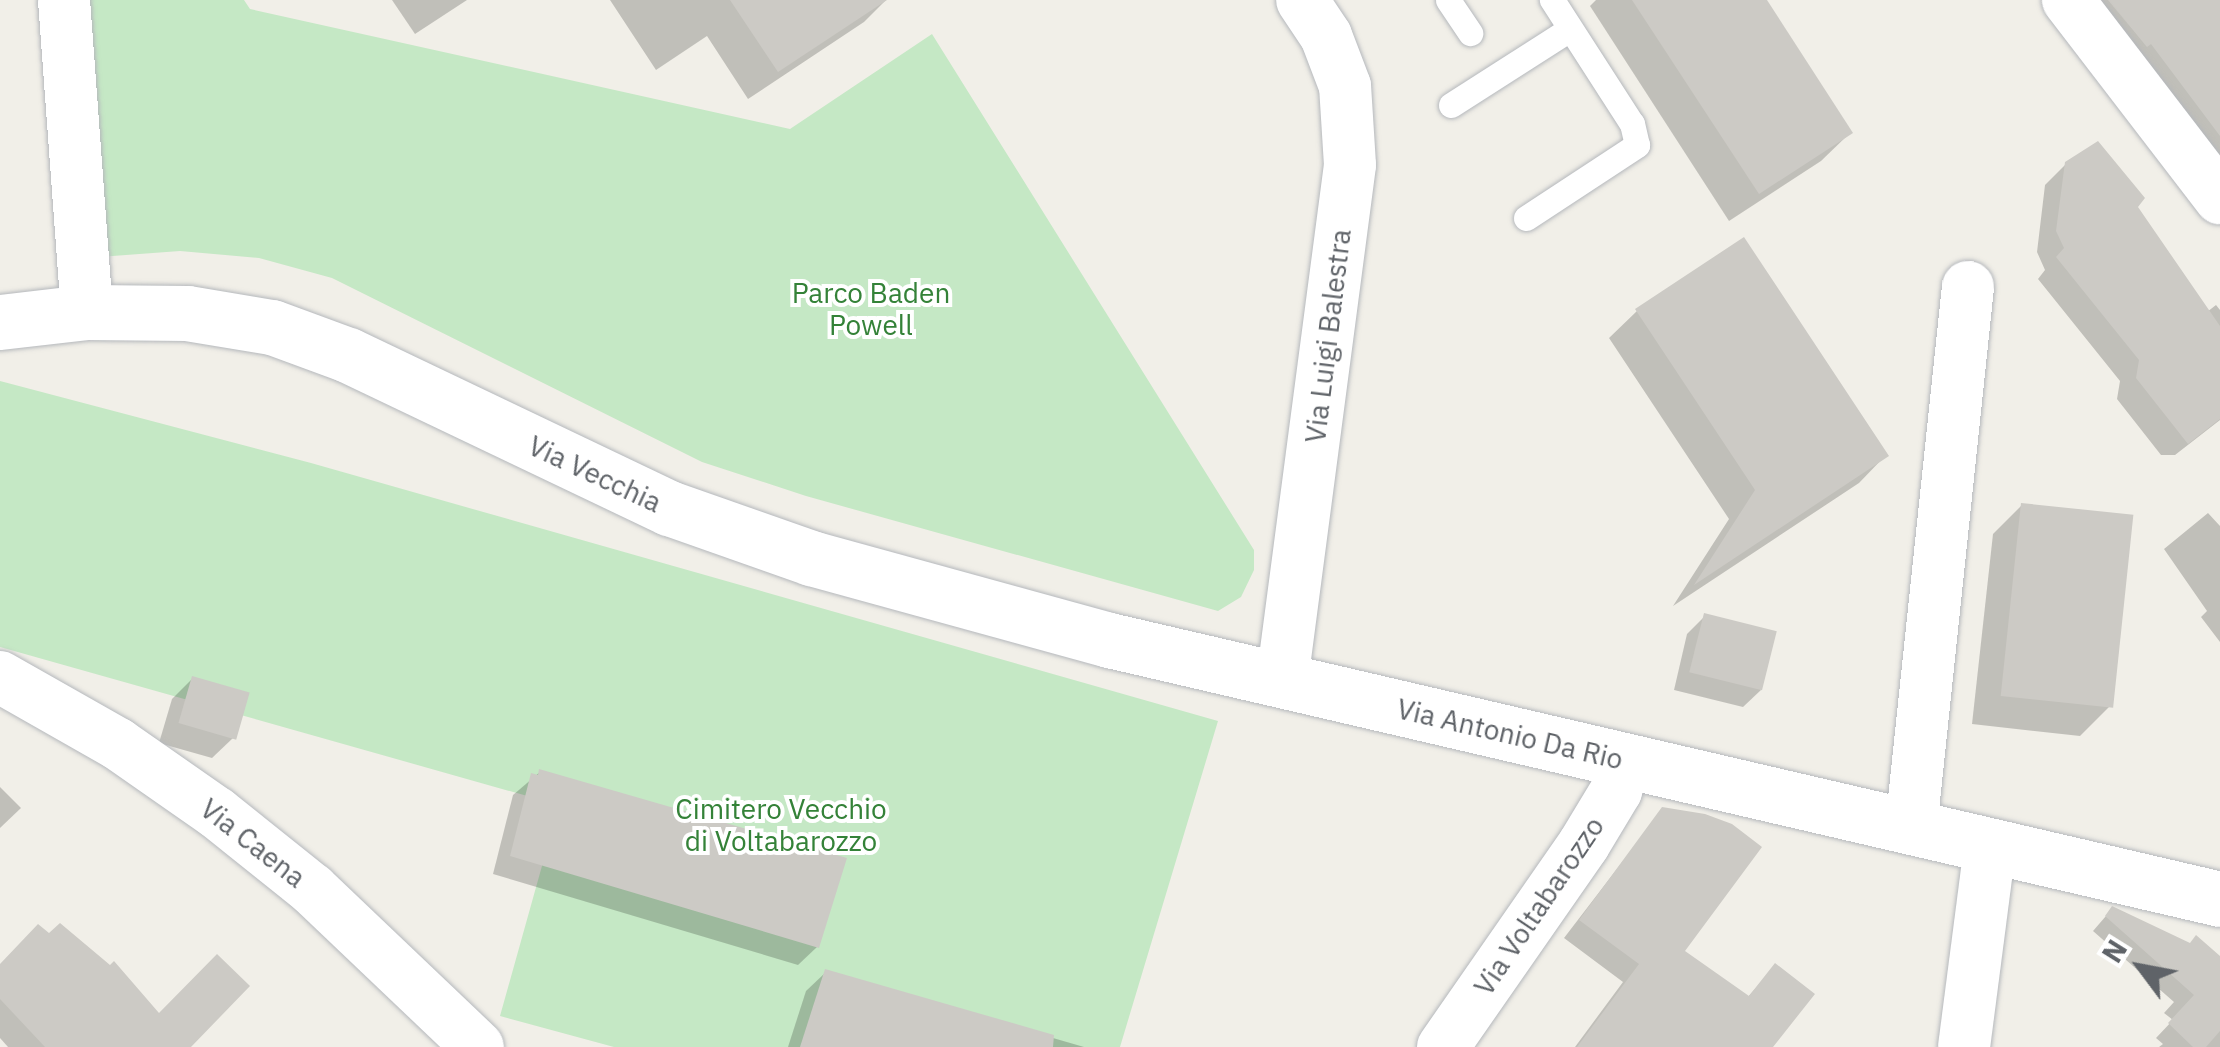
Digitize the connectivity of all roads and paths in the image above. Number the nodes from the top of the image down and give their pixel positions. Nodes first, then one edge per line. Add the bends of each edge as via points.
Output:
1 (64, 0) edge
2 (1302, 0) edge
3 (1448, 0) edge
4 (1552, 0) edge
5 (2068, 0) edge
6 (1570, 29) junction
7 (1470, 33) dead end
8 (1451, 106) dead end
9 (2220, 198) edge
10 (1526, 218) dead end
11 (1968, 288) dead end
12 (88, 312) junction
13 (0, 322) edge
14 (1109, 640) joint
15 (0, 676) edge
16 (1282, 681) junction
17 (1624, 760) junction
18 (1911, 828) junction
19 (1990, 846) junction
20 (2220, 899) edge
21 (478, 1047) edge
22 (1443, 1047) edge
23 (1964, 1047) edge

1 - 12 street
2 - 16 street, Via Luigi Balestra via 1326,36 1345,86 1350,165
3 - 7 lane
4 - 6 lane
5 - 9 street
6 - 8 lane
6 - 10 lane via 1632,124 1636,146
11 - 18 street
12 - 13 street, Via Vecchia
12 - 14 street, Via Vecchia via 186,313 272,327 348,355 735,534
14 - 16 street, Via Antonio Da Rio
15 - 21 street, Via Caena via 118,744 217,813 312,889
16 - 17 street, Via Antonio Da Rio
17 - 18 street, Via Antonio Da Rio
17 - 22 street, Via Voltabarozzo via 1616,791 1584,844
18 - 19 street, Via Antonio Da Rio
19 - 20 street, Via Antonio Da Rio
19 - 23 street

